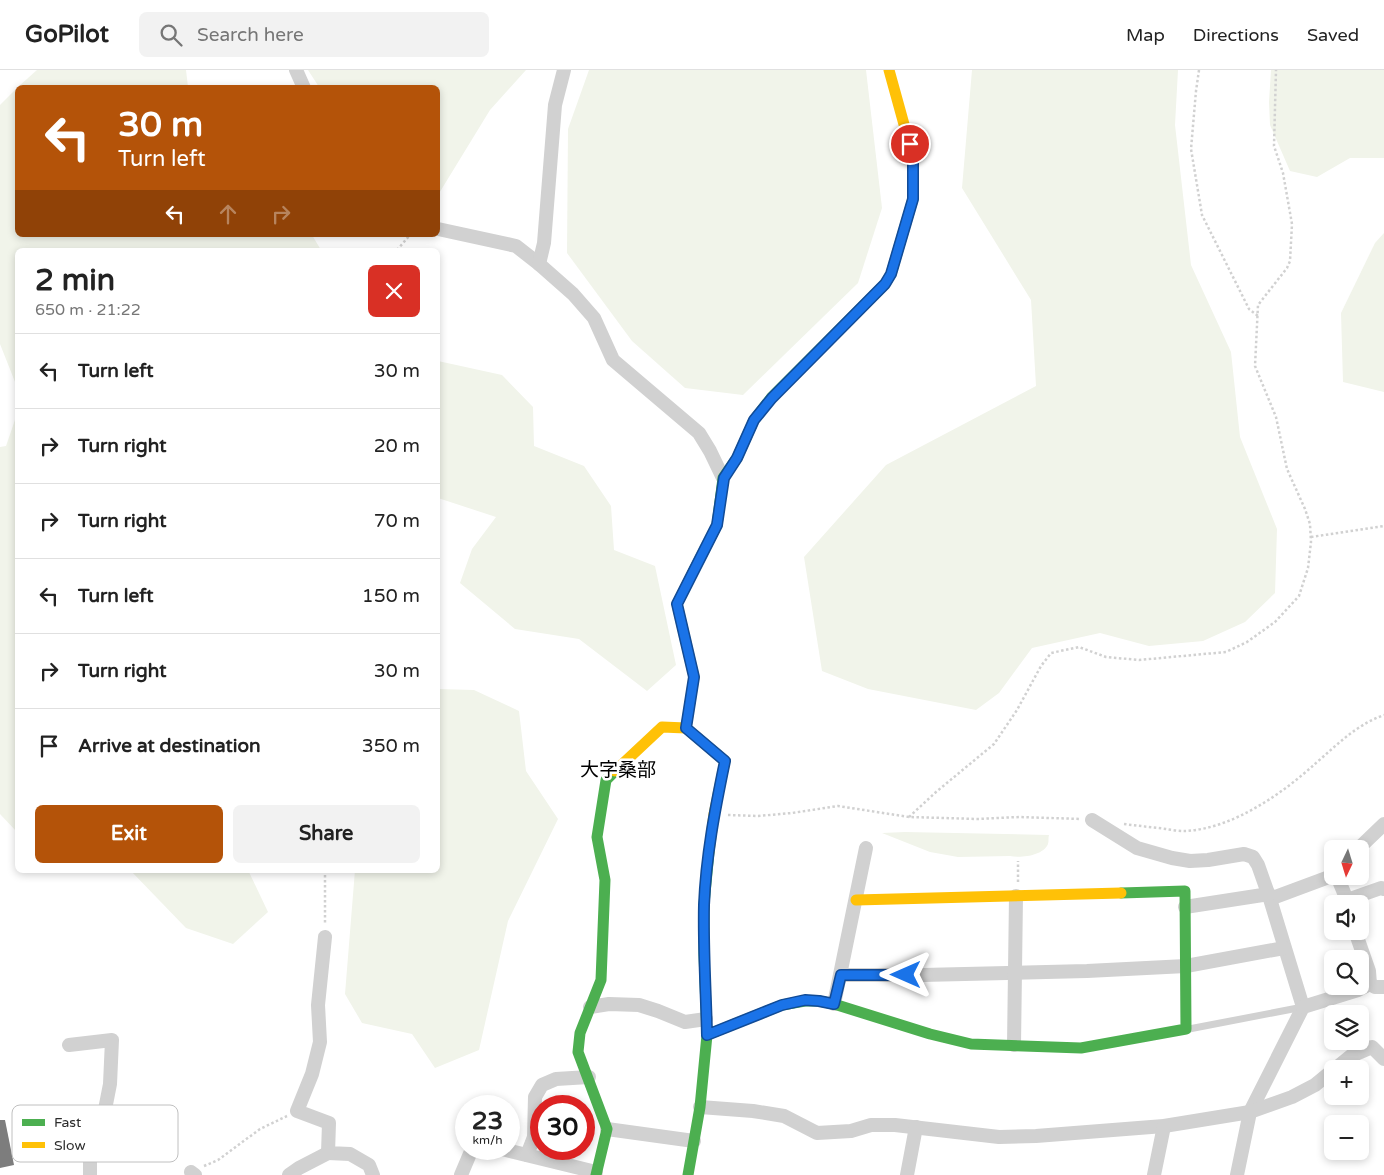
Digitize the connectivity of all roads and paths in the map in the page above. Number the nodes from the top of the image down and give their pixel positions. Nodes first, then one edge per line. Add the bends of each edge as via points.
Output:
1 (296, 70) edge
2 (564, 70) edge
3 (890, 70) edge
4 (1199, 70) edge
5 (1276, 70) edge
6 (303, 85) edge
7 (440, 229) edge
8 (408, 237) edge
9 (398, 248) edge
10 (539, 264) junction
11 (1258, 316) junction
12 (724, 478) junction
13 (1384, 526) edge
14 (1311, 537) junction
15 (1384, 715) edge
16 (686, 728) junction
17 (714, 814) junction
18 (909, 817) junction
19 (1092, 820) joint
20 (1120, 823) dead end
21 (1384, 824) edge
22 (1367, 840) edge
23 (866, 848) dead end
24 (1018, 861) dead end
25 (325, 873) edge
26 (1324, 879) edge
27 (1384, 889) edge
28 (1364, 895) edge
29 (1017, 896) junction
30 (1269, 896) junction
31 (856, 900) junction
32 (1185, 907) junction
33 (325, 937) joint
34 (1358, 940) edge
35 (1284, 948) junction
36 (1186, 966) junction
37 (1016, 973) junction
38 (841, 975) junction
39 (1377, 985) edge
40 (834, 1004) junction
41 (590, 1007) junction
42 (1303, 1008) junction
43 (706, 1019) junction
44 (1186, 1030) junction
45 (707, 1035) junction
46 (68, 1044) dead end
47 (1014, 1045) junction
48 (1384, 1059) edge
49 (1346, 1060) edge
50 (589, 1077) junction
51 (1324, 1078) edge
52 (106, 1105) edge
53 (700, 1107) junction
54 (297, 1111) junction
55 (1250, 1112) junction
56 (1164, 1126) junction
57 (916, 1127) junction
58 (607, 1129) junction
59 (694, 1142) junction
60 (328, 1153) junction
61 (520, 1153) edge
62 (527, 1155) junction
63 (467, 1160) edge
64 (90, 1162) edge
65 (193, 1173) edge
66 (596, 1174) edge
67 (90, 1175) edge
68 (289, 1175) edge
69 (373, 1175) edge
70 (461, 1175) edge
71 (688, 1175) edge
72 (907, 1175) edge
73 (1154, 1175) edge
74 (1237, 1175) edge

1 - 6 street
2 - 10 street via 555,104 544,243
3 - 12 street via 913,154 913,199 891,274 885,284 772,398 754,420
4 - 11 path via 1191,149 1202,215 1248,309
5 - 11 path via 1274,146 1283,173 1292,224 1290,261 1258,305
7 - 10 street via 516,246
8 - 9 path
10 - 12 street via 594,318 613,360 698,433
11 - 14 path via 1255,366 1276,417 1287,470 1305,509
12 - 16 street via 717,525 677,604 694,677
13 - 14 path
14 - 18 path via 1308,568 1300,596 1275,622 1233,649 1139,660 1106,657 1079,647 1051,653 994,744
15 - 20 path via 1350,733 1290,785 1258,807 1210,828 1184,831
16 - 17 street via 725,761
16 - 41 street via 662,727 606,780 597,837 605,880 602,980
17 - 18 path via 758,816 838,806
17 - 43 street via 704,904
18 - 19 path
19 - 30 street via 1137,848 1172,858 1208,860 1244,854 1253,857
21 - 22 street
23 - 31 street
24 - 29 path
25 - 33 path
26 - 30 street
27 - 28 street
29 - 31 street
29 - 32 street via 1185,890
29 - 37 street
30 - 32 street
30 - 35 street
31 - 38 street
32 - 36 street
33 - 54 street via 318,1006 320,1042 312,1074
34 - 39 street
35 - 36 street
35 - 42 street
36 - 37 street
36 - 44 street
37 - 38 street
37 - 47 street
38 - 40 street
39 - 42 street
40 - 45 street via 805,1000 782,1005
40 - 47 street via 971,1044
41 - 43 street via 639,1005 685,1022
41 - 50 street via 580,1033 578,1052
42 - 44 lane
42 - 55 street
43 - 45 street
44 - 47 street via 1081,1048
45 - 53 street
46 - 52 street via 112,1040
48 - 49 street via 1372,1047
50 - 58 street
50 - 62 street via 556,1079 542,1085 535,1097 534,1137
51 - 55 street via 1292,1097
53 - 57 street via 784,1116 817,1133 851,1131 870,1125
53 - 59 street
54 - 60 street via 329,1123
54 - 65 path via 260,1129 218,1160
55 - 56 street
55 - 74 street
56 - 57 street via 999,1137
56 - 73 street
57 - 72 street
58 - 59 street
58 - 66 street
59 - 71 street
60 - 68 street
60 - 69 street via 350,1154 369,1165
61 - 62 street
62 - 66 street
63 - 70 street
64 - 67 street

